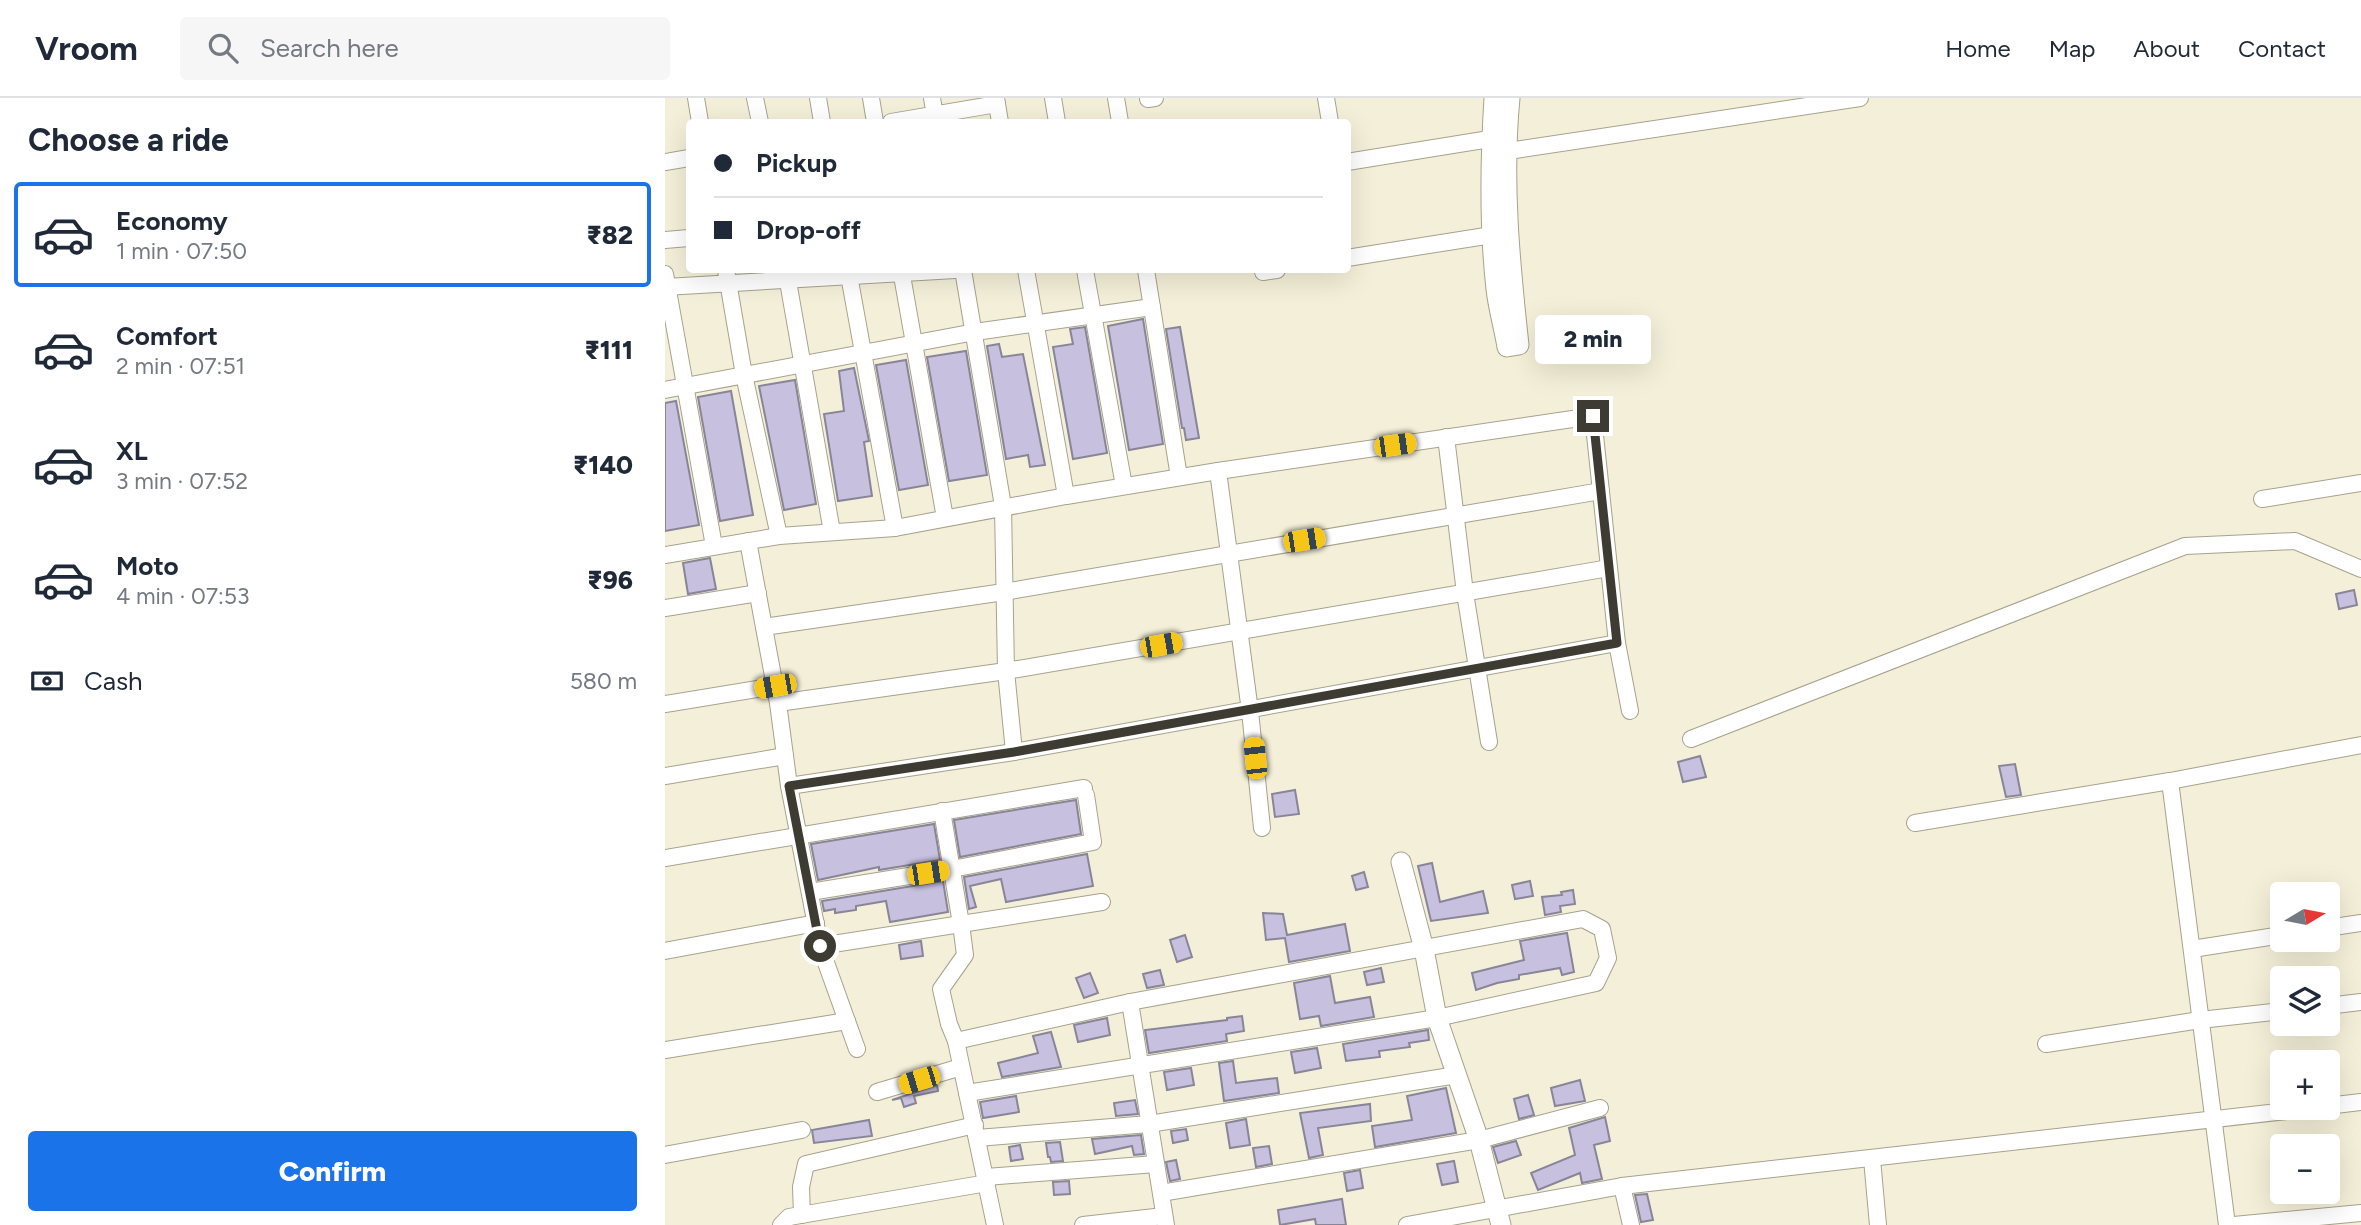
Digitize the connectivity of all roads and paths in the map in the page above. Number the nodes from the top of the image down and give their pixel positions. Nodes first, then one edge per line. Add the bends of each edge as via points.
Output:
1 (696, 98) edge
2 (755, 98) edge
3 (818, 98) edge
4 (871, 98) edge
5 (932, 98) edge
6 (1053, 98) edge
7 (1116, 98) edge
8 (1326, 98) edge
9 (1494, 98) edge
10 (1510, 98) edge
11 (1860, 98) edge
12 (997, 101) edge
13 (1774, 105) edge
14 (700, 119) edge
15 (759, 119) edge
16 (822, 119) edge
17 (874, 119) edge
18 (935, 119) edge
19 (1000, 119) edge
20 (1057, 119) edge
21 (1120, 119) edge
22 (1330, 119) edge
23 (1503, 142) junction
24 (686, 158) edge
25 (1351, 161) edge
26 (665, 162) edge
27 (1492, 235) junction
28 (686, 239) edge
29 (665, 240) edge
30 (1351, 262) edge
31 (849, 273) edge
32 (901, 273) edge
33 (964, 273) edge
34 (1026, 273) edge
35 (1086, 273) edge
36 (1146, 273) edge
37 (787, 274) edge
38 (727, 276) edge
39 (666, 283) edge
40 (1152, 307) junction
41 (1094, 316) junction
42 (1035, 325) junction
43 (975, 332) junction
44 (914, 344) junction
45 (863, 353) junction
46 (803, 364) junction
47 (744, 375) junction
48 (685, 386) junction
49 (665, 390) edge
50 (1446, 438) junction
51 (1217, 471) junction
52 (1179, 477) junction
53 (2361, 483) edge
54 (1124, 486) junction
55 (1601, 491) junction
56 (1066, 496) junction
57 (2262, 499) dead end
58 (1003, 506) junction
59 (1456, 515) junction
60 (945, 518) junction
61 (895, 528) junction
62 (832, 533) junction
63 (779, 536) junction
64 (748, 541) junction
65 (714, 546) junction
66 (1229, 553) junction
67 (665, 555) edge
68 (1609, 568) junction
69 (2361, 569) edge
70 (1004, 592) junction
71 (758, 593) junction
72 (1465, 593) junction
73 (665, 608) edge
74 (764, 627) junction
75 (1238, 631) junction
76 (1617, 643) junction
77 (1478, 669) junction
78 (1006, 671) junction
79 (775, 686) junction
80 (778, 703) junction
81 (665, 704) edge
82 (1250, 710) junction
83 (1630, 711) dead end
84 (1691, 739) dead end
85 (1489, 742) dead end
86 (2361, 746) edge
87 (1014, 752) junction
88 (785, 757) junction
89 (665, 776) edge
90 (2170, 781) junction
91 (789, 786) junction
92 (942, 811) junction
93 (1915, 823) dead end
94 (1262, 828) dead end
95 (798, 834) junction
96 (665, 858) edge
97 (1401, 862) dead end
98 (952, 869) junction
99 (810, 892) junction
100 (1102, 902) dead end
101 (816, 923) junction
102 (2361, 923) edge
103 (961, 924) junction
104 (2340, 926) edge
105 (2270, 937) edge
106 (820, 946) junction
107 (2192, 948) junction
108 (1423, 949) junction
109 (665, 951) edge
110 (1130, 1002) junction
111 (2361, 1002) edge
112 (2340, 1004) edge
113 (2270, 1012) edge
114 (1437, 1018) junction
115 (2200, 1020) junction
116 (847, 1021) junction
117 (956, 1041) junction
118 (2046, 1044) dead end
119 (857, 1049) dead end
120 (665, 1050) edge
121 (961, 1067) junction
122 (1140, 1067) junction
123 (1457, 1075) junction
124 (877, 1092) dead end
125 (967, 1093) junction
126 (2361, 1102) edge
127 (2340, 1104) edge
128 (1600, 1108) dead end
129 (2270, 1113) edge
130 (2213, 1119) junction
131 (1149, 1124) junction
132 (802, 1130) dead end
133 (976, 1131) junction
134 (1479, 1140) junction
135 (665, 1155) edge
136 (1872, 1159) junction
137 (1156, 1164) junction
138 (986, 1180) junction
139 (1622, 1186) junction
140 (1161, 1194) junction
141 (2361, 1213) edge
142 (802, 1215) junction
143 (1499, 1217) edge
144 (1165, 1221) edge
145 (781, 1225) edge
146 (995, 1225) edge
147 (1083, 1225) edge
148 (1407, 1225) edge
149 (1631, 1225) edge
150 (1878, 1225) edge
151 (2227, 1225) edge
152 (2234, 1225) edge

1 - 14 street
2 - 15 street
3 - 16 street
4 - 17 street
5 - 18 street
6 - 20 street
7 - 21 street
8 - 22 street
9 - 23 street
10 - 23 street
11 - 13 street
12 - 18 street
12 - 19 street
13 - 23 street
23 - 25 street
23 - 27 street
23 - 27 street via 1519,345 1507,347
24 - 26 street
27 - 30 street
28 - 29 street
31 - 37 street
31 - 45 street
32 - 44 street
33 - 43 street
34 - 42 street
35 - 41 street
36 - 40 street
37 - 38 street
37 - 46 street
38 - 39 street
38 - 47 street
39 - 48 street
40 - 41 street
40 - 52 street
41 - 42 street
41 - 54 street
42 - 43 street
42 - 56 street
43 - 44 street
43 - 58 street
44 - 45 street
44 - 60 street
45 - 46 street
45 - 61 street
46 - 47 street
46 - 62 street
47 - 48 street
47 - 63 street
48 - 49 street
48 - 65 street
50 - 51 street
50 - 55 street via 1593,416
50 - 59 street
51 - 52 street
51 - 66 street
52 - 54 street
53 - 57 street
54 - 56 street
55 - 59 street
55 - 68 street
56 - 58 street
58 - 60 street
58 - 70 street
59 - 66 street
59 - 72 street
60 - 61 street
61 - 62 street
62 - 63 street
63 - 64 street
64 - 65 street
64 - 71 street
65 - 67 street
66 - 70 street
66 - 75 street
68 - 72 street
68 - 76 street
69 - 84 street via 2295,541 2185,546
70 - 74 street
70 - 78 street
71 - 73 street
71 - 74 street
72 - 75 street
72 - 77 street
74 - 79 street
75 - 78 street
75 - 82 street
76 - 77 street
76 - 83 street
77 - 82 street
77 - 85 street
78 - 80 street
78 - 87 street
79 - 80 street
79 - 81 street
80 - 88 street
82 - 87 street
82 - 94 street
86 - 90 street
87 - 91 street
88 - 89 street
88 - 91 street
90 - 93 street
90 - 107 street
91 - 95 street
92 - 95 street
92 - 98 street
92 - 98 street via 1085,791 1093,842
95 - 96 street
95 - 99 street
97 - 108 street
98 - 99 street
98 - 103 street
99 - 101 street
100 - 103 street
101 - 106 street
101 - 109 street
102 - 104 street
103 - 106 street
103 - 117 street via 965,955 941,989
105 - 107 street
106 - 116 street
107 - 115 street
108 - 110 street
108 - 114 street
108 - 114 street via 1583,919 1602,929 1608,958 1596,983
110 - 117 street
110 - 122 street
111 - 112 street
113 - 115 street
114 - 122 street
114 - 123 street
115 - 118 street
115 - 130 street
116 - 119 street
116 - 120 street
117 - 121 street
121 - 124 street
121 - 125 street
122 - 125 street
122 - 131 street
123 - 131 street
123 - 134 street
125 - 133 street
126 - 127 street
128 - 134 street
129 - 130 street
130 - 136 street
130 - 151 street
131 - 133 street
131 - 137 street
132 - 135 street
133 - 138 street
133 - 142 street via 806,1164
134 - 140 street
134 - 143 street
136 - 139 street
136 - 150 street
137 - 138 street
137 - 140 street
138 - 142 street
138 - 146 street
139 - 143 street
139 - 149 street
140 - 144 street
141 - 152 street
142 - 145 street via 789,1217
143 - 148 street
144 - 147 street

